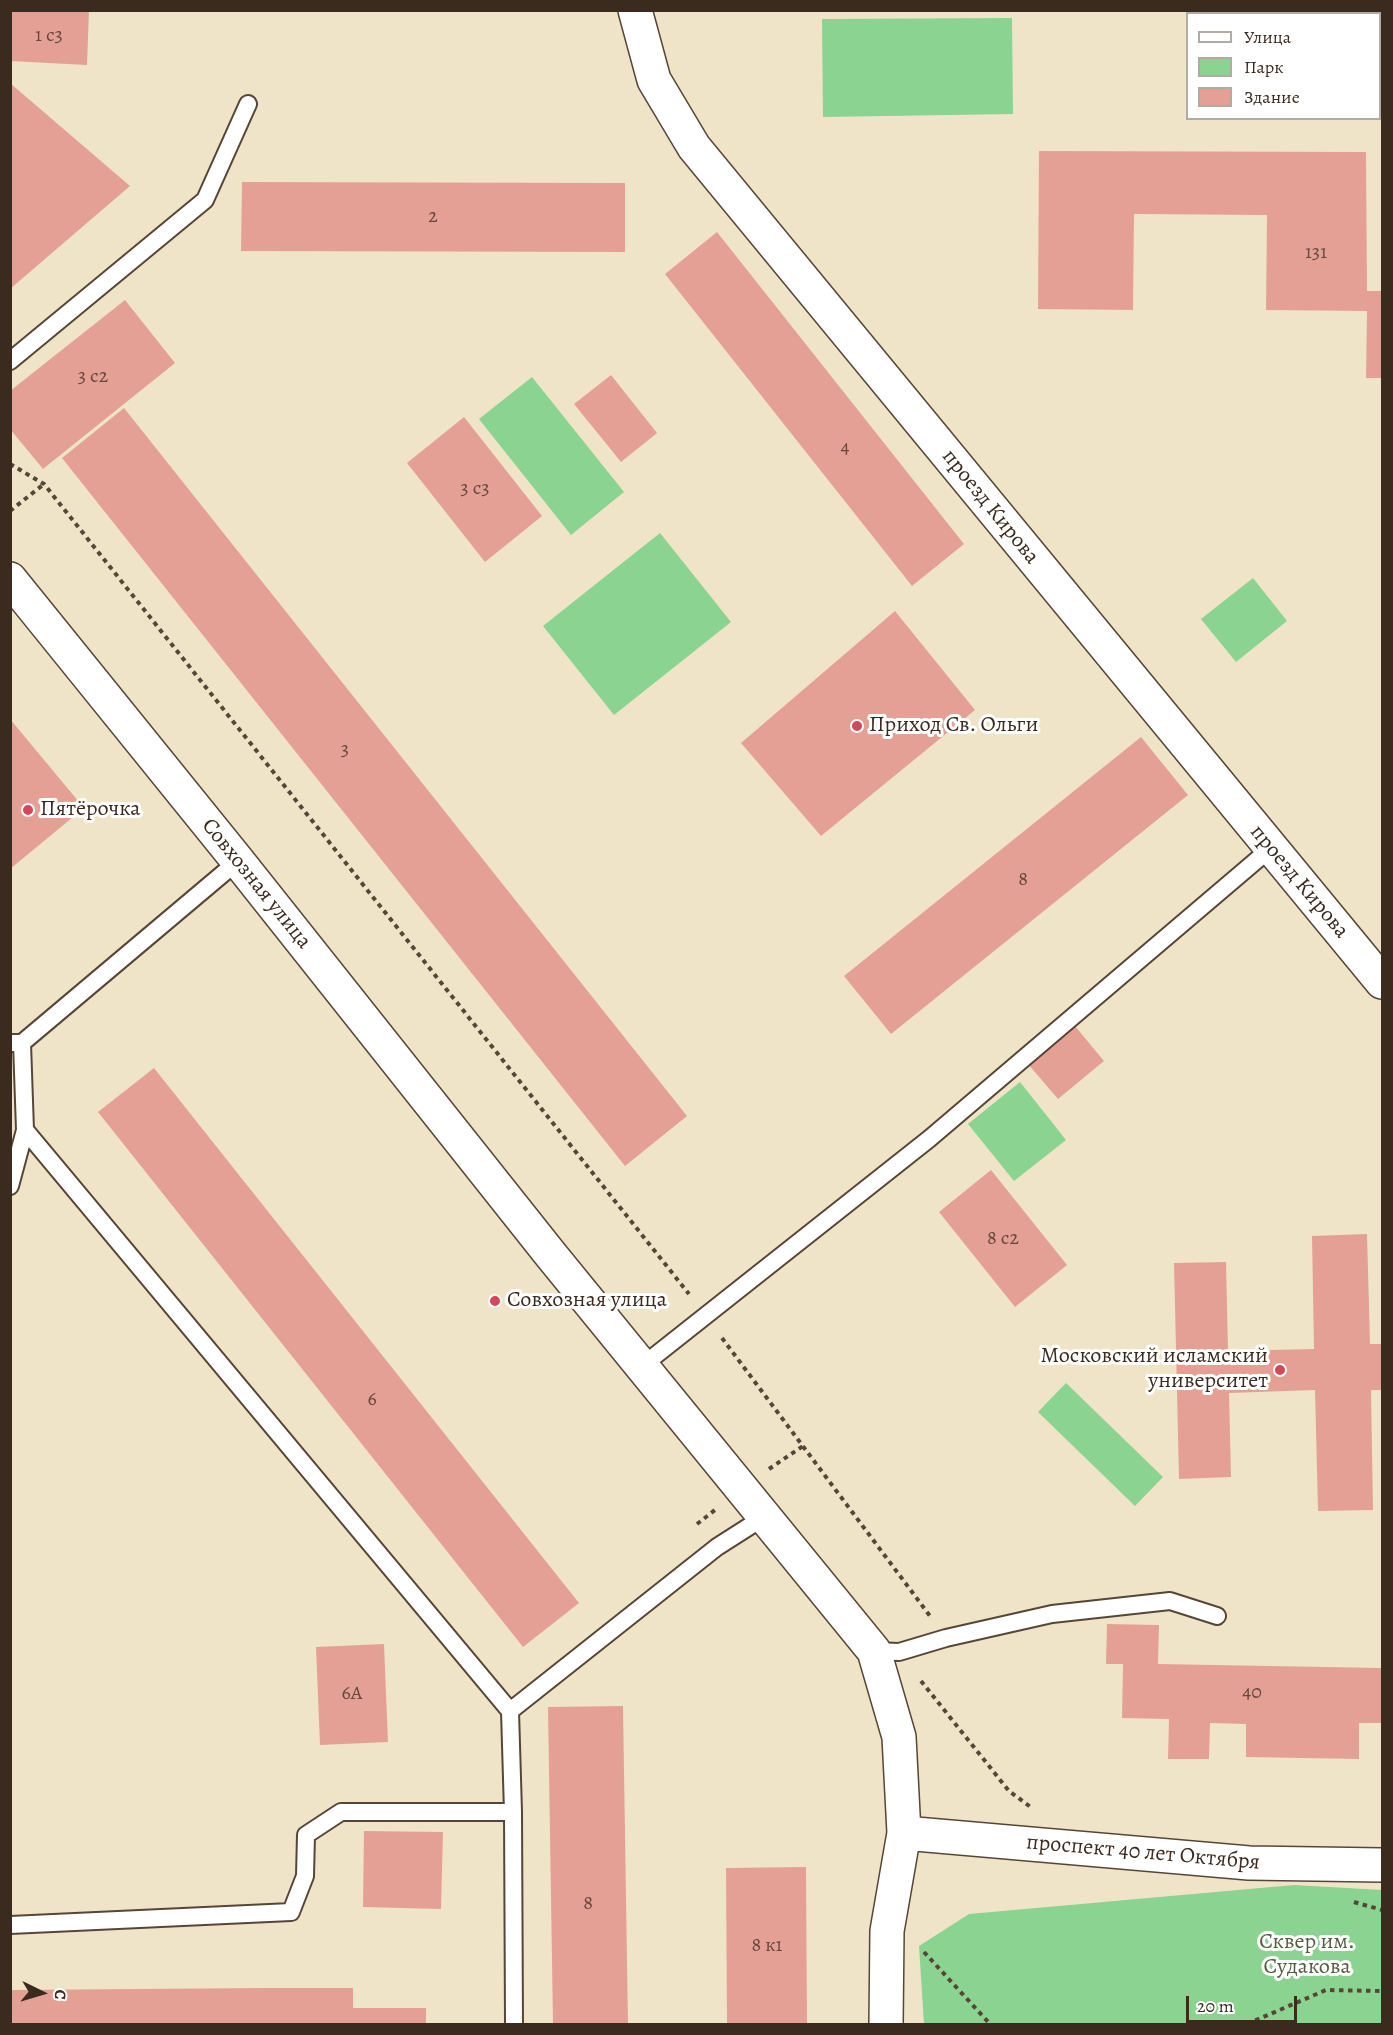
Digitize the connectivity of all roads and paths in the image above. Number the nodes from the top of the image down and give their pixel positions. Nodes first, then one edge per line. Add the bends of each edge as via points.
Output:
1 (635, 10) edge
2 (248, 104) dead end
3 (10, 360) edge
4 (10, 464) edge
5 (44, 484) junction
6 (10, 511) edge
7 (10, 579) edge
8 (1271, 848) junction
9 (238, 861) junction
10 (1383, 982) edge
11 (16, 1043) edge
12 (25, 1130) junction
13 (10, 1186) edge
14 (706, 1316) junction
15 (642, 1366) junction
16 (764, 1517) junction
17 (1217, 1616) dead end
18 (946, 1638) junction
19 (886, 1652) junction
20 (510, 1711) junction
21 (1035, 1810) dead end
22 (513, 1812) junction
23 (904, 1833) junction
24 (1383, 1865) edge
25 (10, 1926) edge
26 (919, 1946) dead end
27 (1383, 1991) edge
28 (514, 2025) edge
29 (886, 2025) edge
30 (990, 2025) edge
31 (1247, 2025) edge

1 - 8 street, проезд Кирова via 654,80 694,147
2 - 3 lane via 205,200
4 - 5 path
5 - 6 path
5 - 14 path
7 - 9 street, Совхозная улица
8 - 10 street, проезд Кирова
8 - 14 lane via 928,1139
9 - 11 lane
9 - 15 street, Совхозная улица
11 - 12 lane
12 - 13 lane
12 - 20 lane
14 - 15 lane
14 - 18 path
15 - 16 street, Совхозная улица
16 - 19 street, Совхозная улица
16 - 20 lane via 717,1547
17 - 18 lane via 1170,1601 1052,1614
18 - 19 lane
19 - 21 path via 1009,1791
19 - 23 street, Совхозная улица via 899,1737
20 - 22 lane
22 - 25 lane via 341,1812 306,1835 305,1876 291,1912
22 - 28 lane
23 - 24 street, проспект 40 лет Октября via 1249,1863
23 - 29 street, Совхозная улица via 887,1931
26 - 30 path
27 - 31 path via 1326,1990

